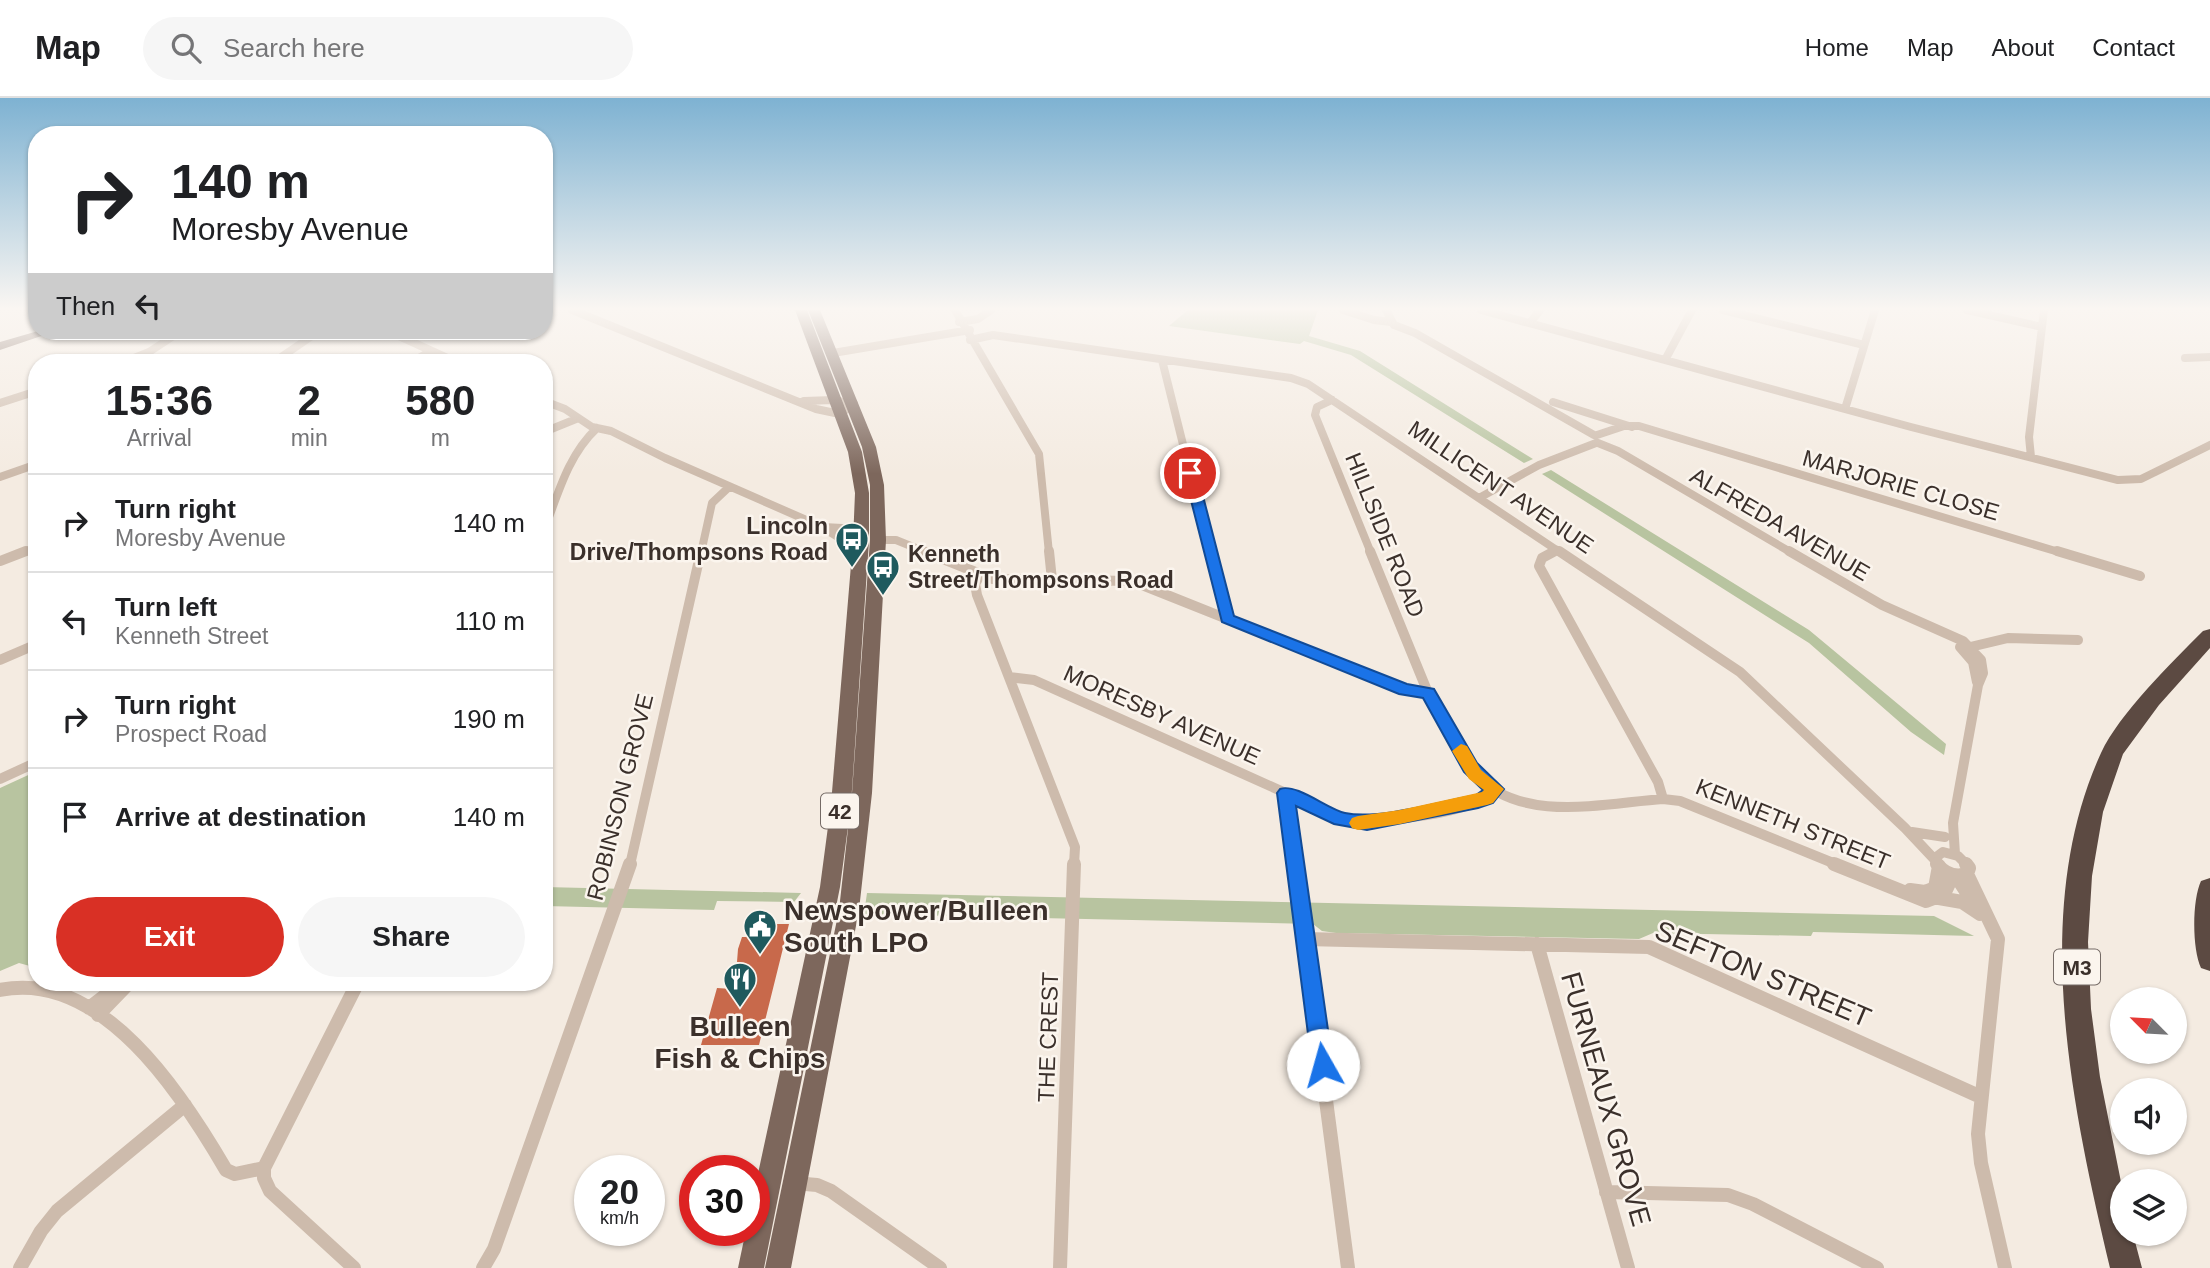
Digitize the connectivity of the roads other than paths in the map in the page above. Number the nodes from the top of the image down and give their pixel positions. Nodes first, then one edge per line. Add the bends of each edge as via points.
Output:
1 (709, 365) edge
2 (832, 365) edge
3 (987, 365) edge
4 (1163, 365) edge
5 (1194, 365) edge
6 (1466, 365) edge
7 (1682, 365) edge
8 (1858, 365) edge
9 (2038, 365) edge
10 (28, 394) edge
11 (1332, 400) junction
12 (1553, 402) dead end
13 (0, 403) edge
14 (844, 405) junction
15 (553, 408) edge
16 (1845, 409) junction
17 (571, 420) junction
18 (553, 427) edge
19 (1622, 427) junction
20 (594, 430) junction
21 (1596, 439) junction
22 (2210, 445) edge
23 (2027, 456) junction
24 (28, 467) edge
25 (0, 477) edge
26 (732, 488) junction
27 (1476, 496) junction
28 (553, 508) edge
29 (867, 536) junction
30 (28, 550) edge
31 (1557, 550) junction
32 (0, 561) edge
33 (980, 575) junction
34 (2140, 576) dead end
35 (1052, 580) junction
36 (1227, 619) junction
37 (2210, 636) edge
38 (2078, 640) dead end
39 (28, 648) edge
40 (1966, 648) junction
41 (0, 660) edge
42 (1009, 677) junction
43 (1428, 693) junction
44 (28, 766) edge
45 (0, 779) edge
46 (1495, 789) junction
47 (1286, 793) junction
48 (1663, 799) junction
49 (1953, 823) junction
50 (1909, 830) junction
51 (1945, 837) junction
52 (1943, 857) junction
53 (1959, 875) junction
54 (1897, 887) junction
55 (2210, 888) edge
56 (1939, 898) junction
57 (1980, 914) junction
58 (1306, 939) junction
59 (1537, 944) junction
60 (1997, 953) junction
61 (2210, 960) edge
62 (28, 984) edge
63 (0, 990) edge
64 (46, 991) edge
65 (113, 991) edge
66 (119, 991) edge
67 (353, 991) edge
68 (93, 1012) junction
69 (1981, 1097) junction
70 (185, 1105) junction
71 (264, 1168) junction
72 (770, 1176) edge
73 (794, 1183) junction
74 (770, 1186) edge
75 (1606, 1192) junction
76 (756, 1246) edge
77 (494, 1249) junction
78 (20, 1268) edge
79 (354, 1268) edge
80 (483, 1268) edge
81 (491, 1268) edge
82 (751, 1268) edge
83 (778, 1268) edge
84 (940, 1268) edge
85 (1060, 1268) edge
86 (1348, 1268) edge
87 (1628, 1268) edge
88 (1877, 1268) edge
89 (2005, 1268) edge
90 (2126, 1268) edge

1 - 14 street via 822,412
2 - 14 main road, 42
3 - 35 street via 1038,454
4 - 36 street
5 - 11 street, MILLICENT AVENUE via 1296,379
6 - 21 street, ALFREDA AVENUE
7 - 16 street
8 - 16 street
9 - 23 street
10 - 13 street
11 - 27 street, MILLICENT AVENUE
11 - 43 street, HILLSIDE ROAD via 1317,407 1315,415
12 - 19 street, MARJORIE CLOSE
14 - 29 main road, 42 via 874,470
15 - 17 street
16 - 23 street
17 - 18 street
17 - 20 street
19 - 21 street
19 - 34 street, MARJORIE CLOSE
20 - 26 street
20 - 28 street via 574,455
21 - 27 street
21 - 40 street, ALFREDA AVENUE via 1874,601
22 - 23 street via 2131,481
24 - 25 street
26 - 29 street via 838,537
26 - 77 street, ROBINSON GROVE via 713,507 629,870
27 - 31 street, MILLICENT AVENUE
29 - 33 street via 896,540
29 - 72 main road, 42 via 830,887
29 - 73 main road, 42 via 862,793 849,909
30 - 32 street
31 - 48 street via 1542,558 1539,566 1658,782
31 - 50 street, MILLICENT AVENUE via 1740,672
33 - 35 street via 998,580
33 - 42 street, THE CREST via 975,584 977,595
35 - 36 street via 1132,582
36 - 43 street via 1405,690
37 - 90 highway, M3 via 2164,682 2113,752 2085,832 2077,992 2087,1080
38 - 40 street via 2008,638
39 - 41 street
40 - 49 street via 1978,684
42 - 47 street, MORESBY AVENUE via 1034,680
42 - 85 street, THE CREST via 1076,855
43 - 46 street, KENNETH STREET via 1471,768
44 - 45 street
46 - 47 street, MORESBY AVENUE via 1478,802 1367,823 1340,819
46 - 48 street, KENNETH STREET via 1549,807
47 - 58 street
48 - 54 street, KENNETH STREET via 1694,806
49 - 51 street
49 - 52 street
50 - 51 street
50 - 52 street, MILLICENT AVENUE
51 - 52 street
52 - 53 street
52 - 53 street via 1967,864
52 - 54 street, KENNETH STREET via 1932,890
53 - 56 street
53 - 57 street
53 - 60 street via 1996,931
54 - 56 street, KENNETH STREET via 1926,901
55 - 61 highway
56 - 57 street, KENNETH STREET via 1962,902
57 - 60 street
58 - 59 street, SEFTON STREET
58 - 86 street
59 - 69 street, SEFTON STREET via 1656,949
59 - 75 street, FURNEAUX GROVE
60 - 69 street
62 - 63 street
64 - 68 street
65 - 68 street
66 - 68 street
67 - 71 street
68 - 70 street via 160,1069
69 - 89 street via 1978,1147
70 - 71 street via 226,1170 235,1174
70 - 78 street via 57,1211
71 - 79 street via 270,1191
73 - 74 street
73 - 83 main road, 42
73 - 84 street via 831,1191
75 - 87 street, FURNEAUX GROVE
75 - 88 street via 1728,1195
76 - 82 main road, 42
77 - 80 street, ROBINSON GROVE
77 - 81 street, ROBINSON GROVE

